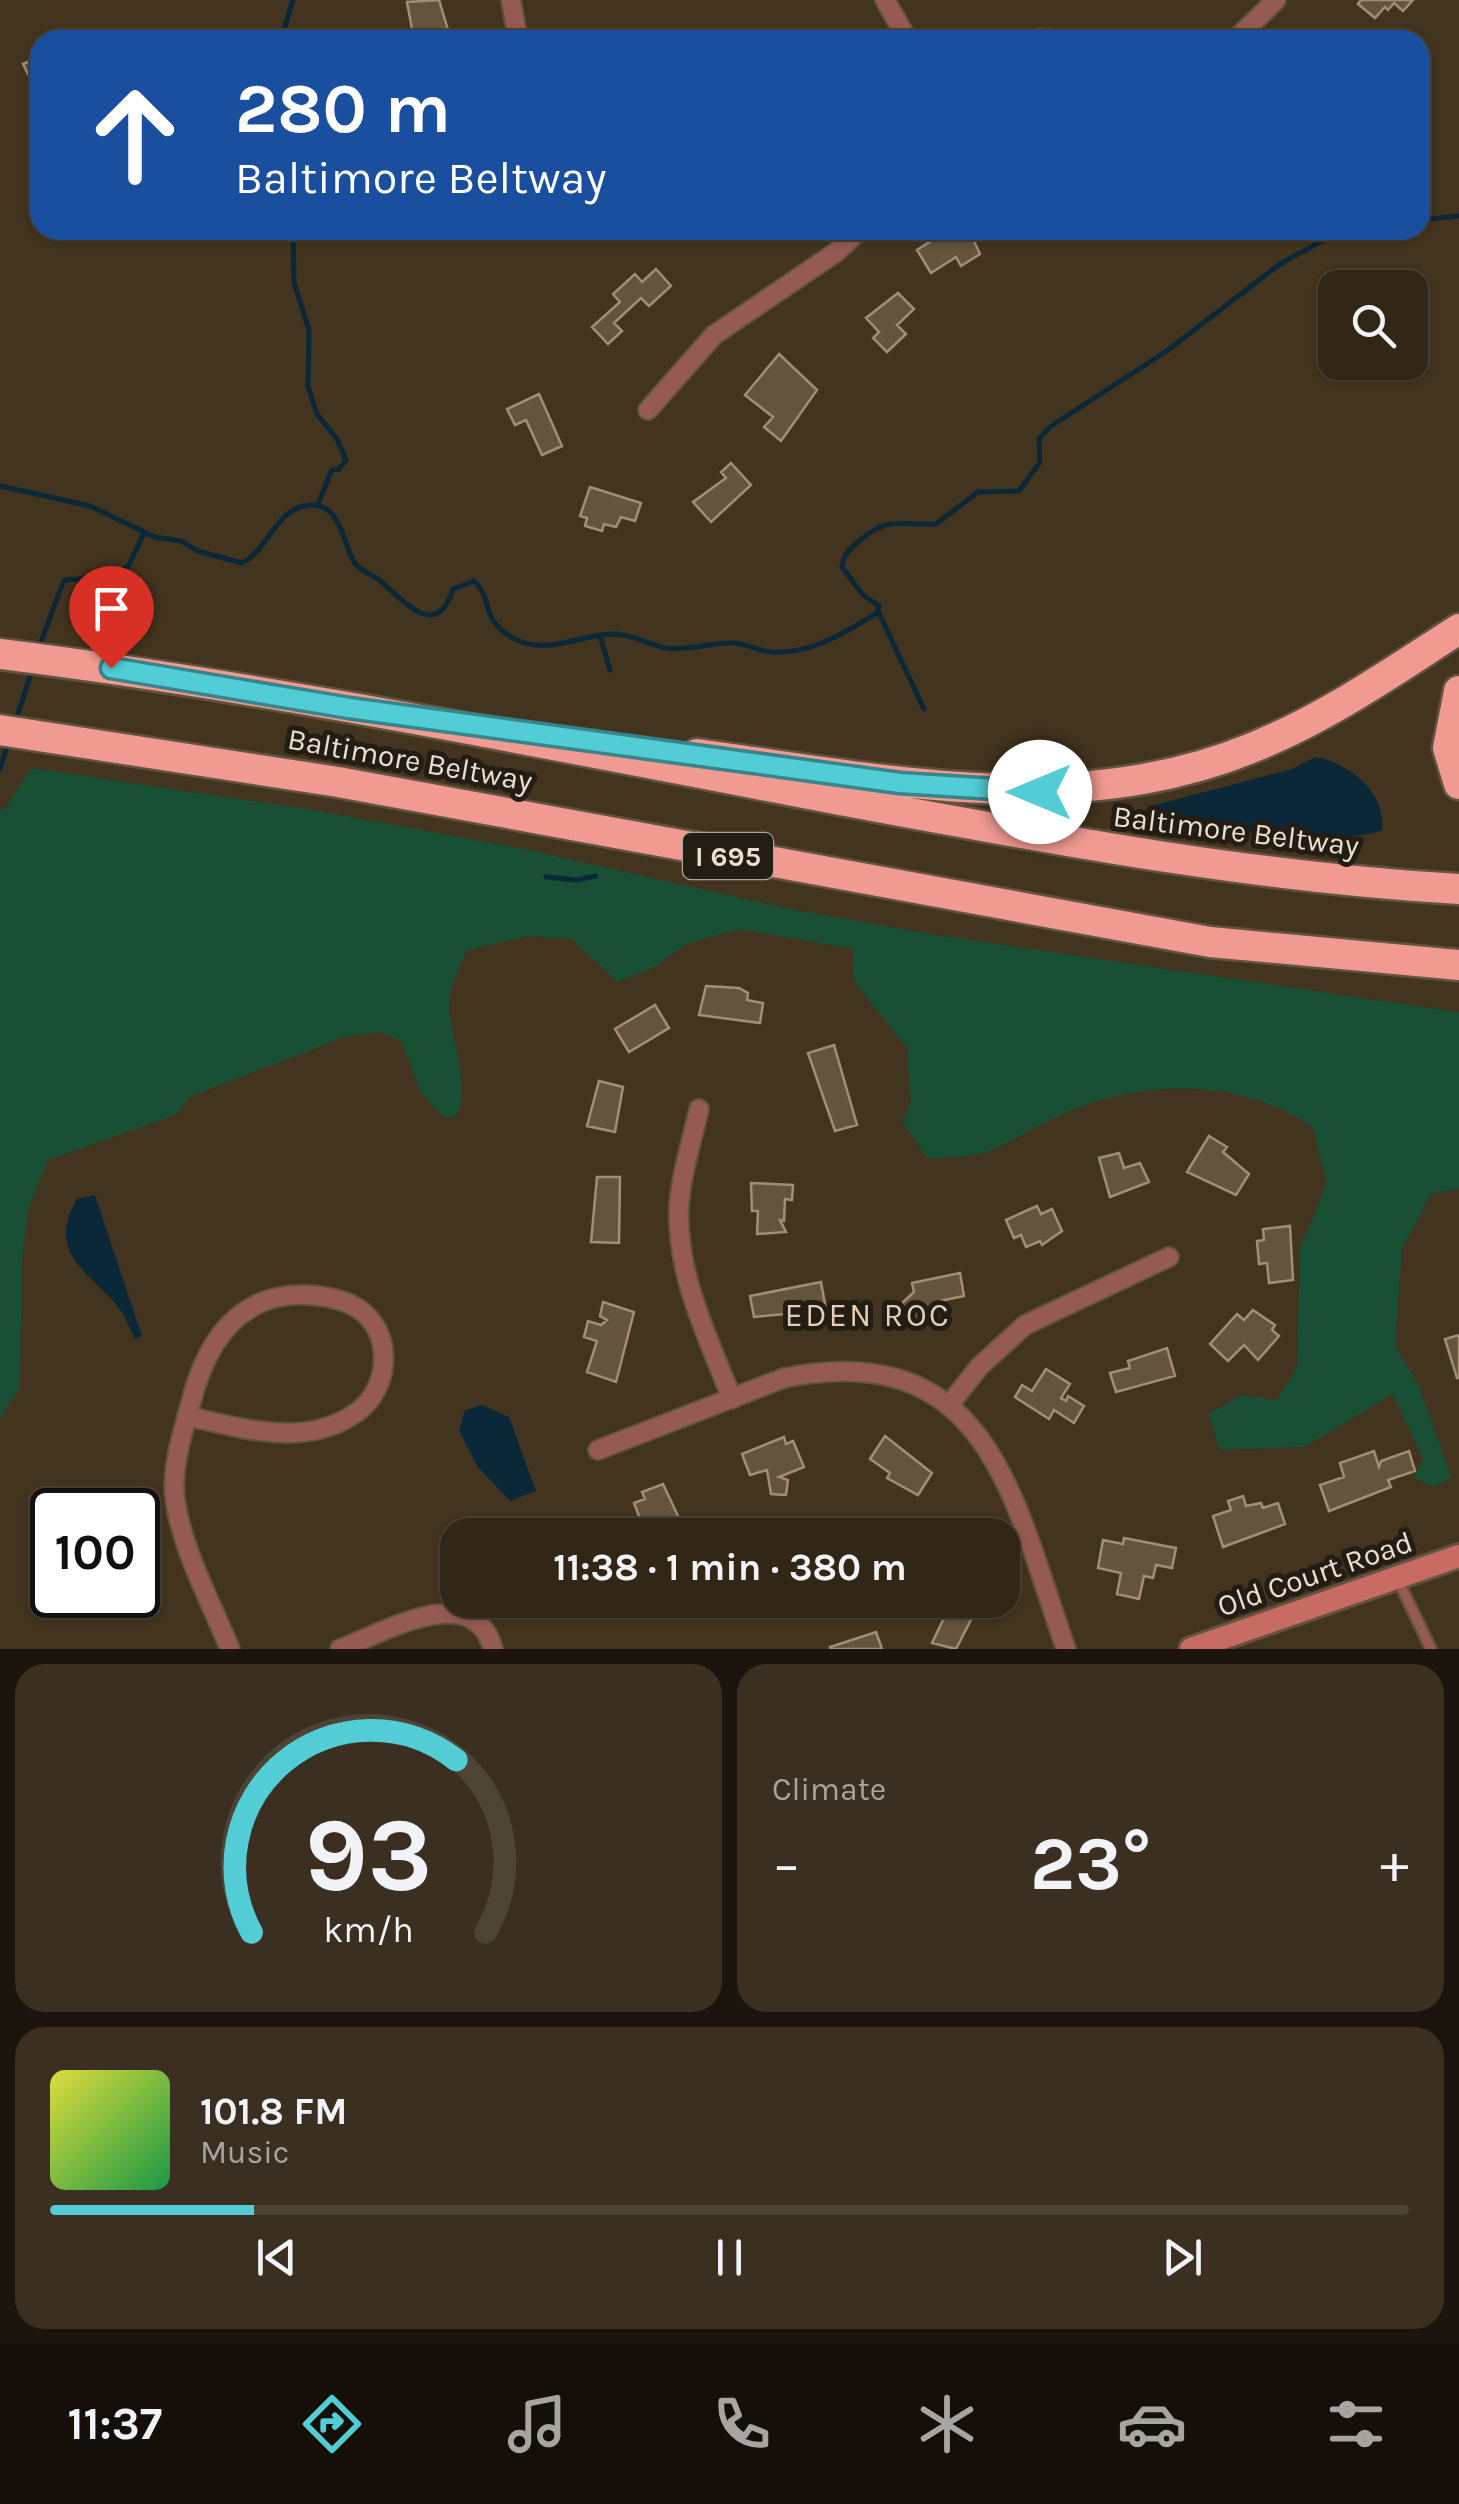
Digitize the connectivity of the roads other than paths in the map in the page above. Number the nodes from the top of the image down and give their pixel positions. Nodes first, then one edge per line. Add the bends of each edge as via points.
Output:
1 (511, 0) edge
2 (885, 0) edge
3 (1276, 0) edge
4 (516, 30) edge
5 (902, 30) edge
6 (1245, 30) edge
7 (849, 240) edge
8 (648, 410) dead end
9 (1459, 629) edge
10 (0, 654) edge
11 (1459, 691) edge
12 (349, 708) junction
13 (0, 730) edge
14 (1459, 784) edge
15 (1459, 890) edge
16 (1459, 965) edge
17 (699, 1109) dead end
18 (1169, 1257) dead end
19 (732, 1399) junction
20 (950, 1404) junction
21 (187, 1416) junction
22 (598, 1450) dead end
23 (1459, 1556) edge
24 (1397, 1577) junction
25 (230, 1649) edge
26 (340, 1649) edge
27 (493, 1649) edge
28 (1066, 1649) edge
29 (1192, 1649) edge
30 (1431, 1649) edge

1 - 4 street
2 - 5 street
3 - 6 street
7 - 8 street via 714,335
9 - 12 highway via 1325,714 1253,748 1078,790 958,790
10 - 12 highway, Baltimore Beltway / I 695
11 - 14 highway via 1448,748
12 - 15 highway, Baltimore Beltway / I 695 via 1098,849 1336,882
13 - 16 highway, Baltimore Beltway / I 695 via 338,782 1210,942
17 - 19 street via 679,1236 692,1297
18 - 20 street via 1025,1325
19 - 20 street via 784,1378 839,1369 892,1376
19 - 22 street
20 - 28 street via 1002,1472
21 - 21 street via 212,1342 250,1306 323,1296 350,1304 375,1326 384,1363 369,1402 354,1415 292,1433
21 - 25 street via 175,1500
23 - 24 main road, Old Court Road
24 - 29 main road, Old Court Road
24 - 30 lane
26 - 27 street via 438,1613 460,1612 481,1623

